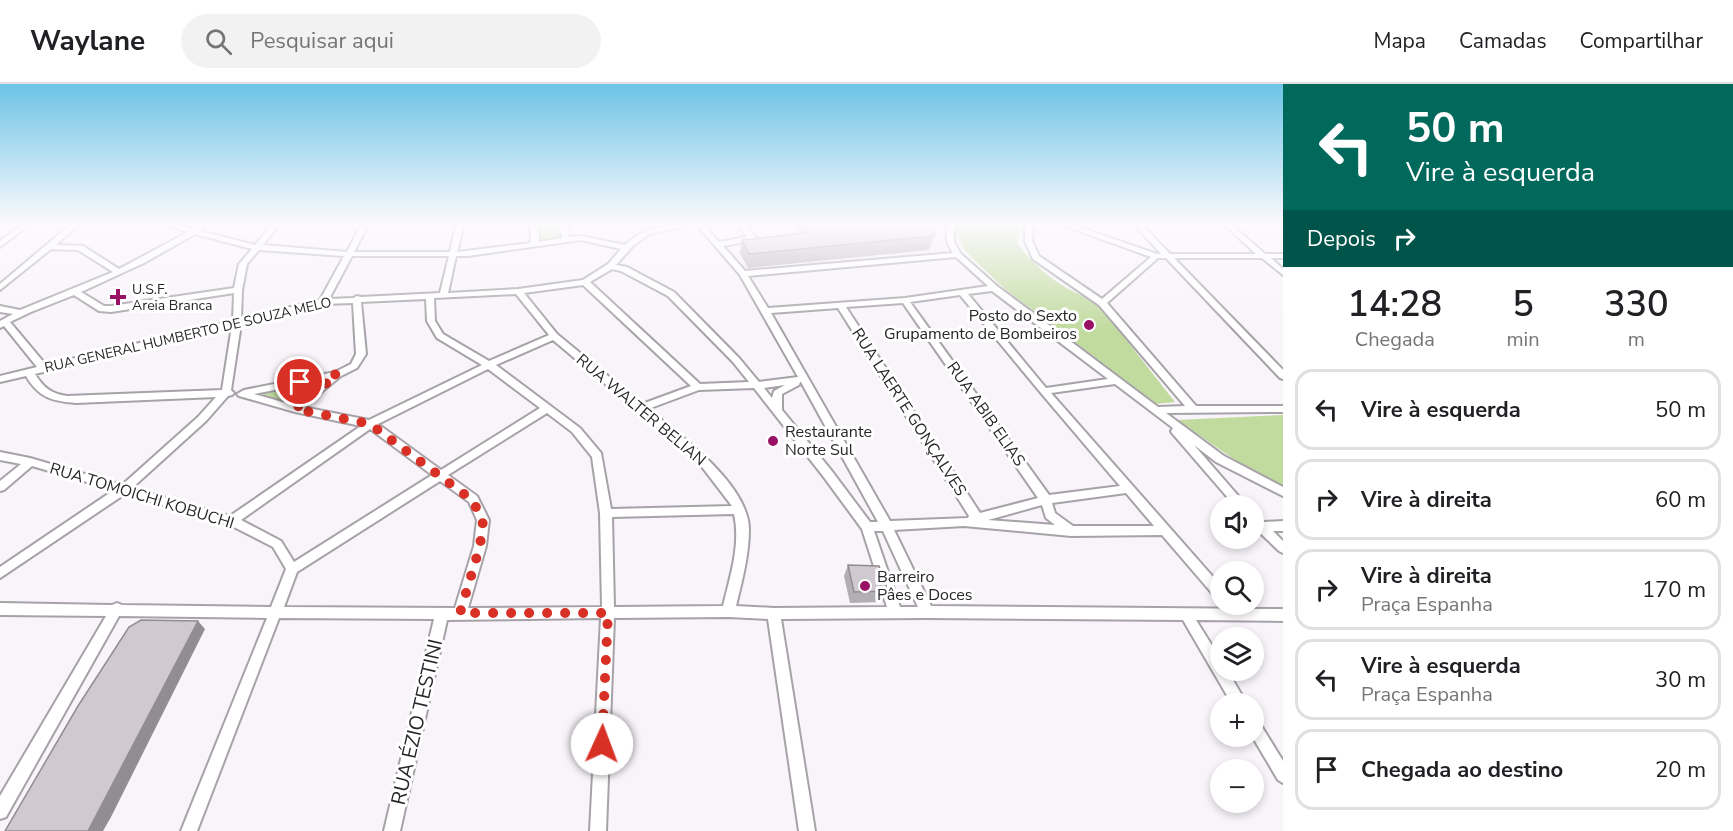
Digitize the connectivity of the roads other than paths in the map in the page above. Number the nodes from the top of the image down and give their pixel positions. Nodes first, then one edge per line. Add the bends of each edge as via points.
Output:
1 (33, 260) edge
2 (99, 260) edge
3 (145, 260) edge
4 (246, 260) edge
5 (344, 260) edge
6 (451, 260) edge
7 (616, 260) edge
8 (730, 260) edge
9 (902, 260) edge
10 (962, 260) edge
11 (1040, 260) edge
12 (1152, 260) edge
13 (1172, 260) edge
14 (1268, 260) edge
15 (611, 266) junction
16 (118, 272) junction
17 (1283, 273) edge
18 (743, 274) junction
19 (0, 278) edge
20 (12, 278) junction
21 (585, 282) junction
22 (0, 288) edge
23 (994, 288) junction
24 (238, 290) junction
25 (518, 291) junction
26 (75, 292) junction
27 (963, 293) junction
28 (430, 296) junction
29 (443, 296) junction
30 (357, 298) junction
31 (904, 300) junction
32 (323, 302) junction
33 (1102, 303) junction
34 (841, 306) junction
35 (0, 309) edge
36 (766, 311) junction
37 (21, 313) junction
38 (237, 322) junction
39 (2, 323) edge
40 (554, 336) junction
41 (489, 364) junction
42 (43, 368) junction
43 (29, 372) junction
44 (338, 374) junction
45 (1283, 376) edge
46 (0, 380) edge
47 (802, 380) junction
48 (1115, 381) junction
49 (755, 385) junction
50 (698, 387) junction
51 (1044, 391) junction
52 (226, 392) junction
53 (242, 394) junction
54 (547, 408) junction
55 (641, 408) junction
56 (295, 409) junction
57 (1193, 409) junction
58 (1283, 409) edge
59 (1158, 410) junction
60 (777, 412) junction
61 (370, 424) junction
62 (0, 456) edge
63 (30, 462) junction
64 (441, 474) junction
65 (0, 487) edge
66 (124, 489) junction
67 (1129, 489) junction
68 (1283, 492) edge
69 (1232, 495) edge
70 (1046, 500) junction
71 (739, 510) junction
72 (606, 513) junction
73 (232, 521) junction
74 (979, 521) junction
75 (1264, 524) edge
76 (886, 525) junction
77 (1283, 526) edge
78 (867, 527) junction
79 (1164, 530) junction
80 (1264, 530) edge
81 (1071, 531) junction
82 (1283, 548) edge
83 (292, 569) junction
84 (0, 573) edge
85 (1210, 582) edge
86 (117, 608) junction
87 (0, 609) edge
88 (729, 611) junction
89 (895, 612) junction
90 (927, 612) junction
91 (1210, 612) edge
92 (276, 613) junction
93 (460, 613) junction
94 (608, 613) junction
95 (1264, 613) edge
96 (442, 614) junction
97 (774, 614) junction
98 (1186, 614) junction
99 (1283, 615) edge
100 (1233, 693) edge
101 (1264, 743) edge
102 (1283, 775) edge
103 (0, 811) edge
104 (189, 831) edge
105 (392, 831) edge
106 (598, 831) edge
107 (807, 831) edge

1 - 20 street
2 - 16 street
3 - 16 street
4 - 24 street
5 - 32 street
6 - 29 street
7 - 15 street, RUA GENERAL HUMBERTO DE SOUZA MELO
8 - 18 street
9 - 18 street
10 - 23 street
11 - 33 street
12 - 33 street
13 - 45 street
14 - 17 street
15 - 21 street, RUA GENERAL HUMBERTO DE SOUZA MELO
15 - 49 street via 671,294
16 - 26 street
18 - 36 street
19 - 20 street
20 - 22 street
21 - 25 street, RUA GENERAL HUMBERTO DE SOUZA MELO
21 - 50 street
23 - 27 street
23 - 48 street
24 - 26 street via 111,309 102,309
24 - 38 street
25 - 29 street, RUA GENERAL HUMBERTO DE SOUZA MELO
25 - 40 street, RUA WALTER BELIAN
26 - 37 street
27 - 31 street
27 - 51 street
28 - 29 street, RUA GENERAL HUMBERTO DE SOUZA MELO
28 - 30 street, RUA GENERAL HUMBERTO DE SOUZA MELO
28 - 41 street via 431,321 440,336
30 - 32 street, RUA GENERAL HUMBERTO DE SOUZA MELO
30 - 44 street via 360,354 354,366
31 - 34 street
31 - 70 street, RUA ABIB ELIAS
32 - 38 street, RUA GENERAL HUMBERTO DE SOUZA MELO
33 - 57 street
34 - 36 street
34 - 74 street, RUA LAERTE GONÇALVES
35 - 37 street
36 - 47 street
37 - 39 street
38 - 42 street, RUA GENERAL HUMBERTO DE SOUZA MELO
38 - 52 street
39 - 42 street
40 - 41 street
40 - 55 street, RUA WALTER BELIAN
41 - 54 street
41 - 61 street
42 - 43 street, RUA GENERAL HUMBERTO DE SOUZA MELO
43 - 46 street, RUA GENERAL HUMBERTO DE SOUZA MELO
43 - 52 street via 52,398
44 - 53 street
44 - 56 street
47 - 49 street
47 - 60 street via 777,393
47 - 76 street
48 - 51 street
48 - 59 street
49 - 50 street
49 - 60 street
50 - 55 street
51 - 67 street
52 - 53 street
52 - 66 street via 202,419
53 - 56 street
54 - 64 street
54 - 72 street via 576,430 597,456
55 - 71 street, RUA WALTER BELIAN via 703,460
56 - 61 street
57 - 58 street
57 - 59 street
59 - 68 street via 1220,459
59 - 69 street
60 - 78 street
61 - 64 street
61 - 73 street
62 - 63 street, RUA TOMOICHI KOBUCHI
63 - 65 street
63 - 66 street, RUA TOMOICHI KOBUCHI
64 - 83 street
64 - 93 street via 472,500 483,520 480,546
66 - 73 street, RUA TOMOICHI KOBUCHI
66 - 84 street
67 - 70 street
67 - 79 street
70 - 74 street
70 - 81 street, RUA ABIB ELIAS via 1050,515
71 - 72 street
71 - 88 street, RUA WALTER BELIAN via 739,567
72 - 94 street
73 - 83 street, RUA TOMOICHI KOBUCHI via 277,544
74 - 76 street
74 - 81 street
75 - 77 street
76 - 78 street
76 - 90 street
78 - 89 street
79 - 81 street
79 - 85 street
80 - 82 street
83 - 92 street
86 - 87 street
86 - 92 street
86 - 103 street
88 - 94 street
88 - 97 street
89 - 90 street
89 - 97 street
90 - 98 street
91 - 98 street
92 - 96 street
92 - 104 street
93 - 94 street
93 - 96 street
94 - 106 street
95 - 99 street
96 - 105 street, RUA ÉZIO TESTINI
97 - 107 street
98 - 100 street
101 - 102 street

